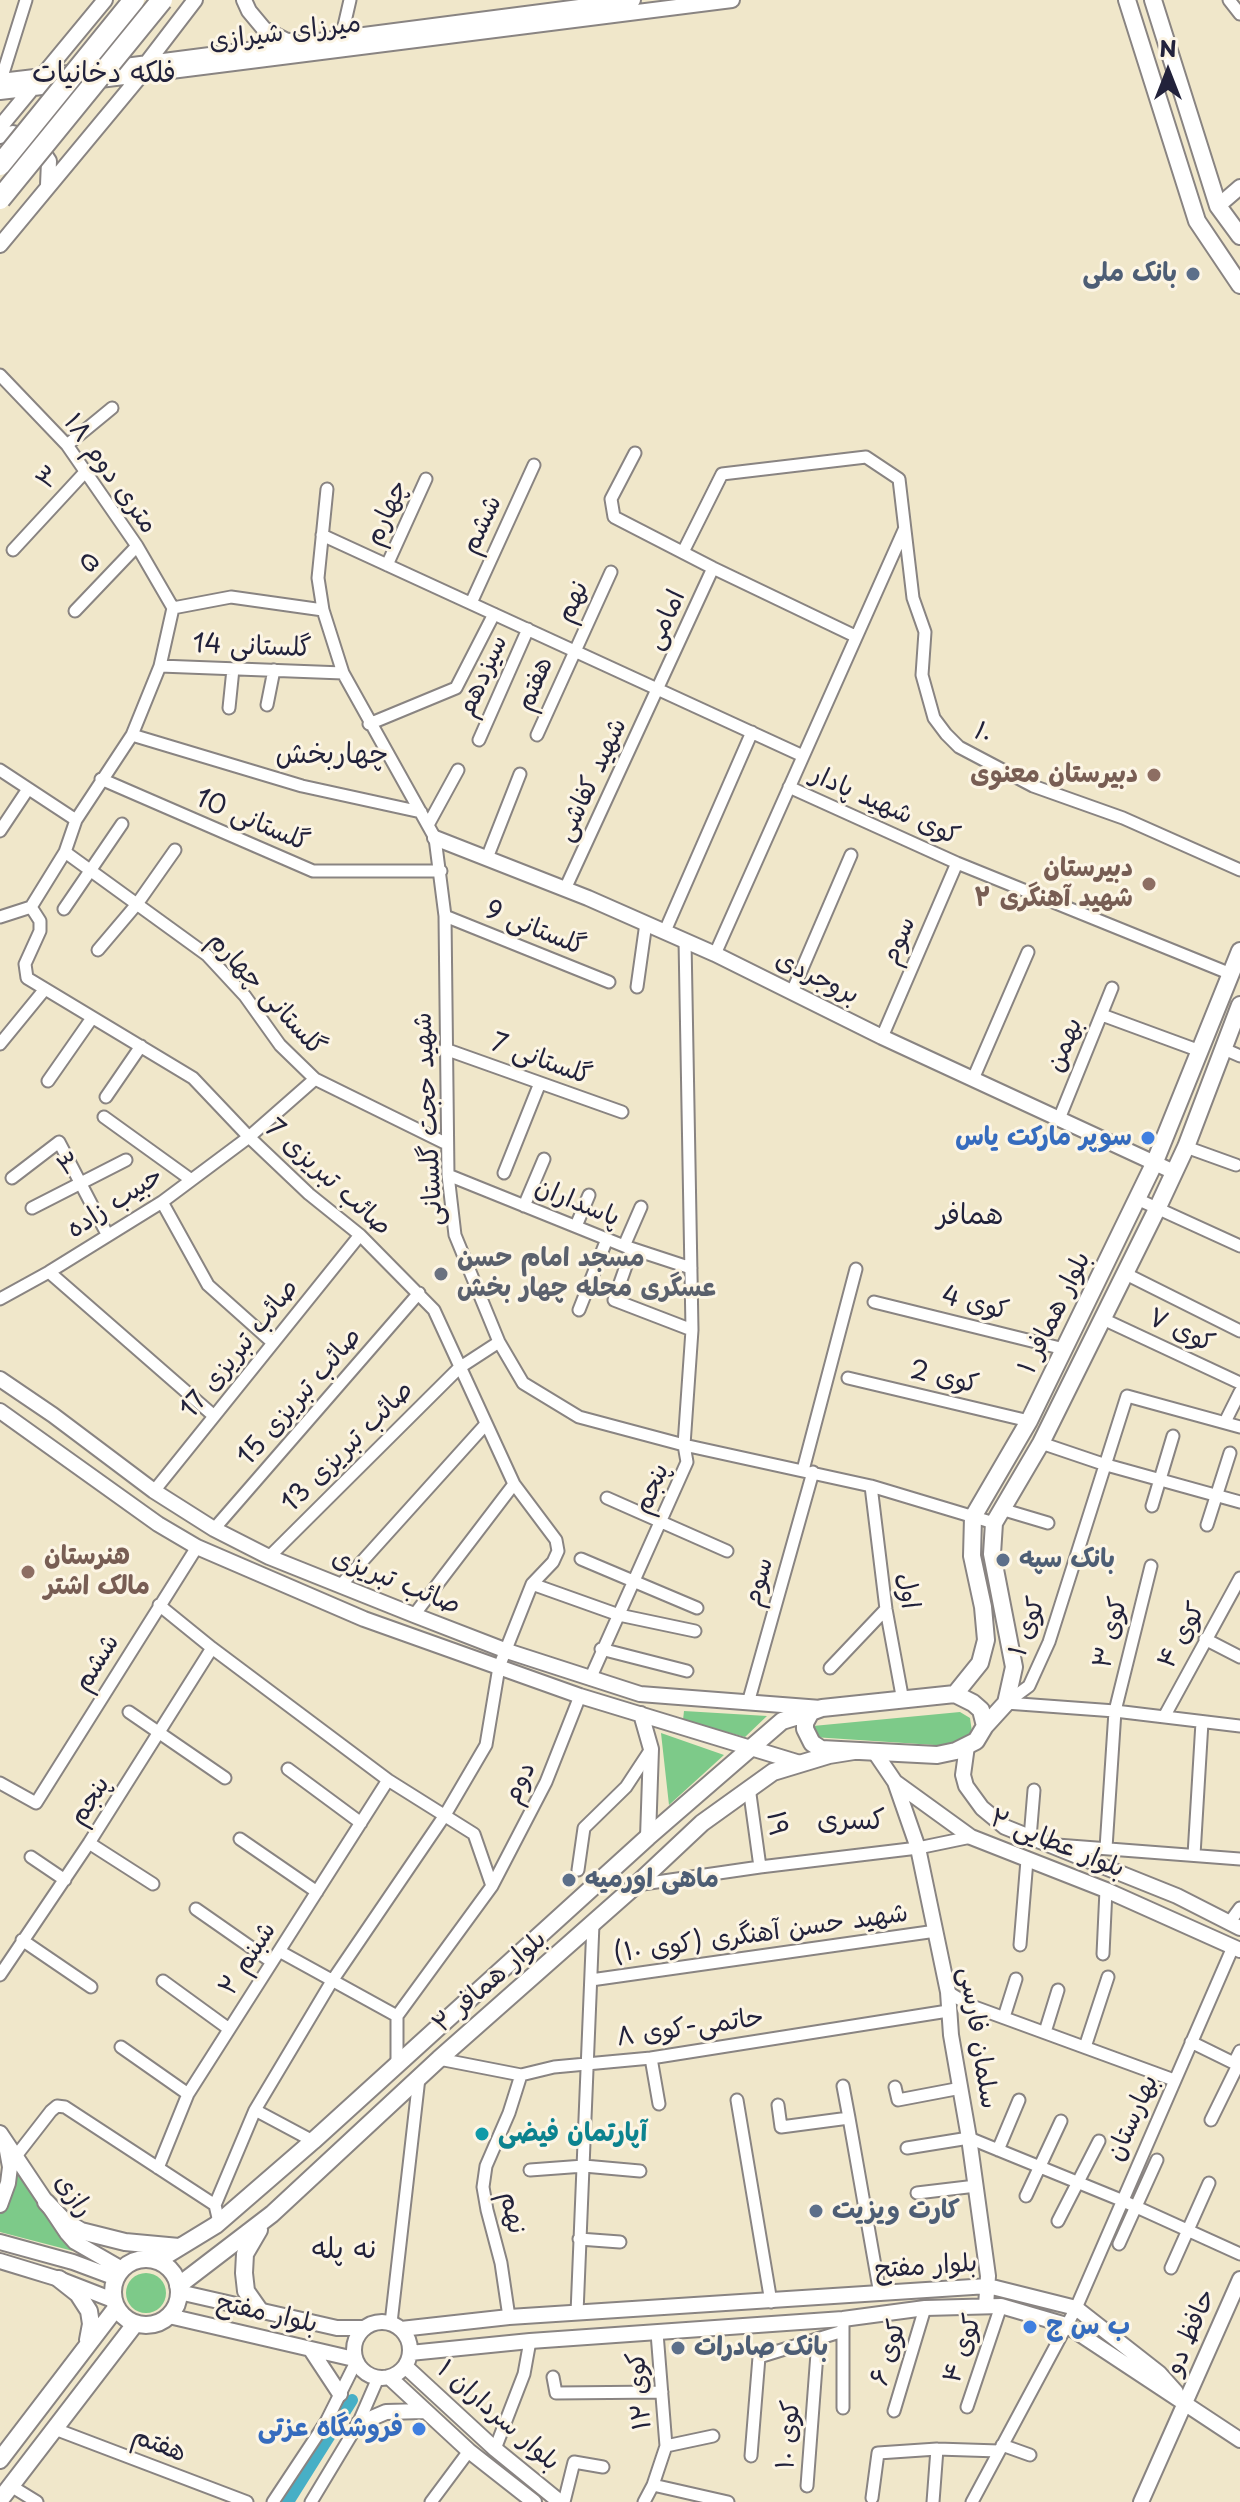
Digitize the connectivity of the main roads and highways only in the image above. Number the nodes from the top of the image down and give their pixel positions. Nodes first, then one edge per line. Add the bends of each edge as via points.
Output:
1 (134, 0) edge
2 (162, 0) edge
3 (1127, 0) edge
4 (1153, 0) edge
5 (1185, 97) junction
6 (1159, 107) junction
7 (0, 165) edge
8 (0, 199) edge
9 (1240, 236) edge
10 (1240, 285) edge
11 (1240, 951) edge
12 (1240, 1005) edge
13 (1232, 1053) edge
14 (955, 1694) junction
15 (816, 1710) junction
16 (985, 1726) junction
17 (854, 1751) junction
18 (46, 2202) road end
19 (272, 2214) junction
20 (179, 2247) junction
21 (157, 2261) junction
22 (64, 2281) road end
23 (178, 2289) junction
24 (115, 2304) junction
25 (260, 2311) road end
26 (135, 2324) junction
27 (88, 2343) junction
28 (0, 2460) edge
29 (0, 2500) edge

1 - 7 highway, bridge
2 - 8 highway, bridge
3 - 6 main road
4 - 5 main road
5 - 6 main road
5 - 9 main road via 1218,206
6 - 10 main road via 1197,221
11 - 14 main road, بلوار همافر ۱ via 1154,1164 1029,1421 973,1517 972,1556 986,1640 980,1663
12 - 13 main road, بلوار همافر ۱
13 - 16 main road, بلوار همافر ۱ via 1041,1443 998,1516 992,1554 1014,1667 1006,1703
14 - 15 main road, بلوار همافر ۲
14 - 16 main road via 981,1710
15 - 17 main road via 805,1723 812,1743 821,1749
15 - 20 main road, بلوار همافر ۲ via 782,1721 313,2141
16 - 17 main road via 967,1746 937,1755
17 - 19 main road, بلوار همافر ۲ via 773,1772 702,1823
18 - 20 main road via 81,2231
19 - 23 main road, بلوار همافر ۲
19 - 25 main road via 245,2254 246,2291
20 - 21 main road, بلوار همافر ۲
21 - 23 main road via 172,2272
21 - 24 main road via 139,2260 119,2274
22 - 27 main road via 89,2311
23 - 26 main road via 169,2316 153,2325
24 - 26 main road
24 - 27 main road
26 - 29 main road
27 - 28 main road

